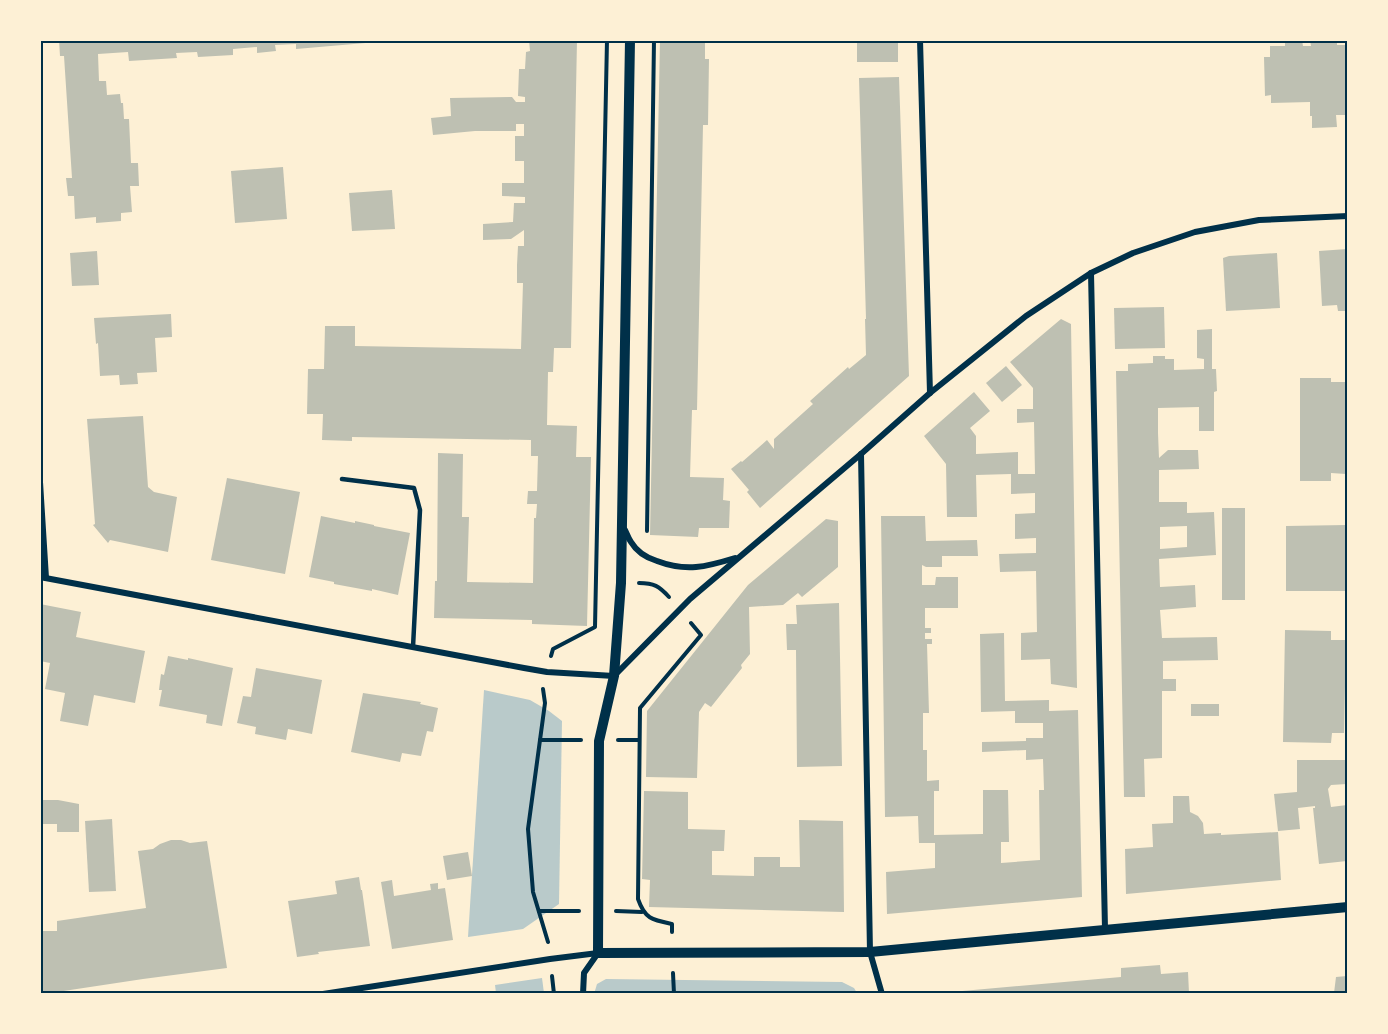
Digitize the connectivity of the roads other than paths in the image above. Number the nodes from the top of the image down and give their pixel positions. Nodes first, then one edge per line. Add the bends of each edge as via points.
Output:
1 (630, 40) edge
2 (920, 40) edge
3 (1347, 216) edge
4 (1090, 273) junction
5 (930, 393) junction
6 (861, 454) junction
7 (342, 479) dead end
8 (40, 482) edge
9 (622, 524) junction
10 (738, 557) junction
11 (43, 578) edge
12 (413, 647) junction
13 (614, 676) junction
14 (1347, 907) edge
15 (1105, 929) junction
16 (870, 952) junction
17 (598, 953) junction
18 (323, 993) edge
19 (583, 993) edge
20 (882, 993) edge

1 - 9 street
2 - 5 street
3 - 4 street via 1259,220 1196,232
4 - 5 street via 1026,316
4 - 15 street
5 - 6 street
6 - 10 street
6 - 16 street
7 - 12 lane via 414,488 420,510
8 - 11 street
9 - 10 street via 632,544 646,557 670,566 691,569
9 - 13 street
10 - 13 street via 679,609
11 - 12 street
12 - 13 street via 547,672
13 - 17 street via 599,741
14 - 15 street
15 - 16 street
16 - 17 street
16 - 20 street
17 - 18 street
17 - 19 street via 584,973

